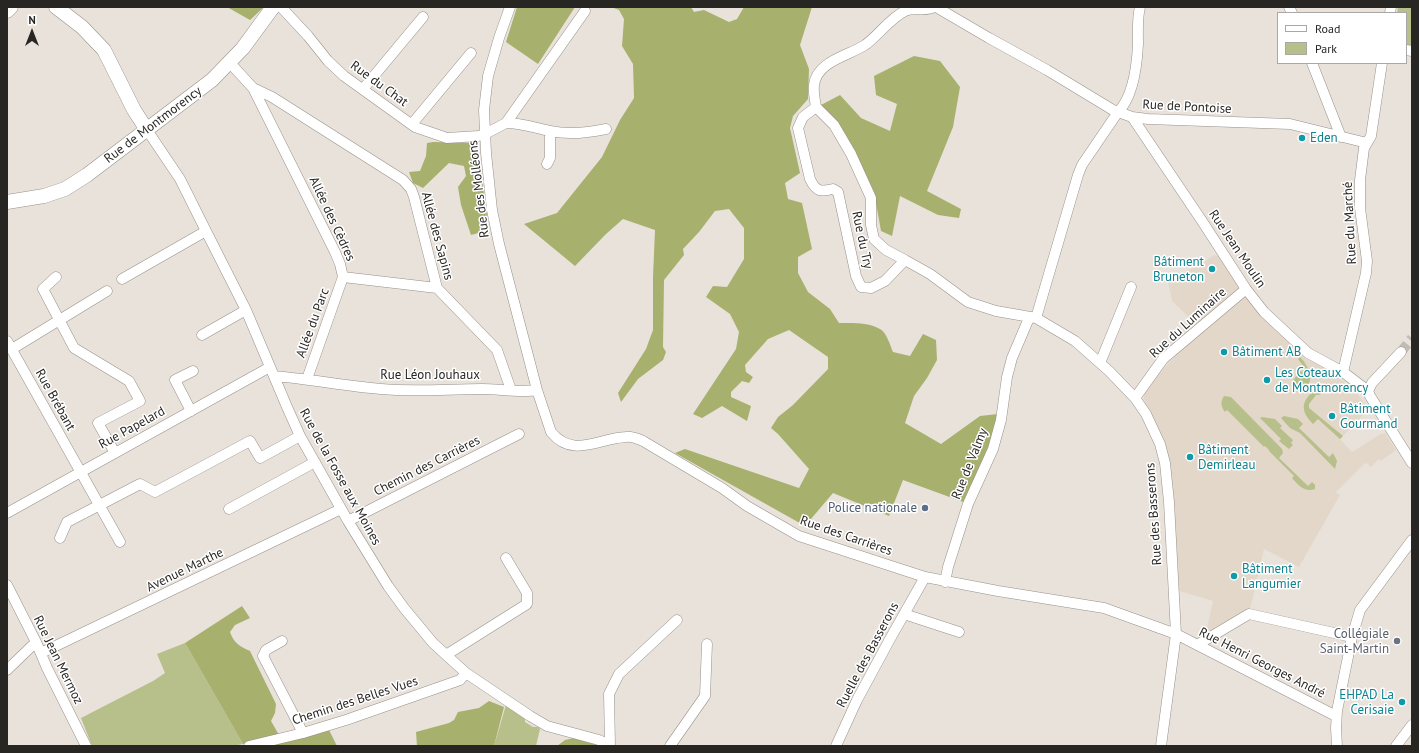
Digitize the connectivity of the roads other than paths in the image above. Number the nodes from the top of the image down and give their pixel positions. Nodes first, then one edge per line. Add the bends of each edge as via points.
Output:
1 (11, 7) edge
2 (56, 7) edge
3 (273, 7) edge
4 (281, 7) edge
5 (510, 7) edge
6 (936, 7) edge
7 (1140, 7) edge
8 (7, 11) edge
9 (585, 11) dead end
10 (423, 17) dead end
11 (471, 53) dead end
12 (230, 62) junction
13 (1312, 64) edge
14 (1382, 64) edge
15 (253, 88) junction
16 (363, 89) junction
17 (816, 107) junction
18 (1118, 112) junction
19 (1132, 117) junction
20 (1156, 120) junction
21 (506, 123) junction
22 (412, 124) junction
23 (606, 129) dead end
24 (147, 130) junction
25 (550, 131) junction
26 (1143, 132) junction
27 (485, 134) junction
28 (1341, 137) junction
29 (1367, 143) junction
30 (546, 164) dead end
31 (7, 202) edge
32 (206, 231) junction
33 (905, 260) junction
34 (56, 277) dead end
35 (344, 277) junction
36 (122, 279) dead end
37 (1131, 287) dead end
38 (437, 288) junction
39 (1246, 289) junction
40 (107, 292) dead end
41 (246, 310) junction
42 (1033, 318) junction
43 (59, 320) junction
44 (202, 335) dead end
45 (10, 345) edge
46 (1401, 352) tunnel mouth
47 (1100, 363) junction
48 (193, 371) dead end
49 (272, 371) junction
50 (1343, 372) junction
51 (307, 379) junction
52 (511, 390) junction
53 (537, 390) junction
54 (1368, 391) junction
55 (1135, 398) junction
56 (191, 411) junction
57 (519, 434) dead end
58 (300, 436) junction
59 (115, 453) junction
60 (315, 462) junction
61 (1412, 463) edge
62 (80, 472) junction
63 (100, 505) junction
64 (229, 509) dead end
65 (341, 509) junction
66 (7, 513) edge
67 (348, 521) junction
68 (60, 538) dead end
69 (1412, 540) edge
70 (120, 542) dead end
71 (506, 558) dead end
72 (925, 577) junction
73 (945, 582) junction
74 (7, 585) edge
75 (904, 614) junction
76 (677, 620) dead end
77 (959, 632) dead end
78 (1176, 634) junction
79 (1352, 637) junction
80 (282, 641) dead end
81 (36, 642) junction
82 (707, 644) dead end
83 (1197, 645) junction
84 (41, 654) junction
85 (446, 655) junction
86 (7, 670) edge
87 (466, 673) junction
88 (1336, 716) junction
89 (1412, 725) edge
90 (303, 734) junction
91 (1338, 744) edge
92 (86, 746) edge
93 (249, 746) edge
94 (610, 746) edge
95 (670, 746) edge
96 (836, 746) edge
97 (1161, 746) edge
98 (1396, 746) edge

1 - 8 street
2 - 24 street via 82,27 104,50
3 - 12 street, Rue de Montmorency
4 - 16 street, Rue du Chat via 328,61
5 - 27 street, Rue des Molléons via 488,76 484,110
6 - 17 street via 914,9 897,16 865,44 820,72 814,86
6 - 18 street, Rue de Pontoise
7 - 18 street via 1134,76 1128,98
9 - 21 street
10 - 16 street
11 - 22 street
12 - 15 street, Allée des Sapins
12 - 24 street, Rue de Montmorency via 212,80
13 - 28 street
14 - 29 street, Rue du Marché via 1371,136
15 - 35 street, Allée des Cèdres via 335,252
15 - 38 street, Allée des Sapins via 272,97 403,180 414,197
16 - 22 street, Rue du Chat
17 - 33 street, Rue du Try via 834,125 851,154 871,198 874,239 886,250
17 - 33 street, Rue du Try via 803,117 798,128 810,180 814,187 823,192 833,189 838,192 856,276 861,287 871,288 884,281
18 - 19 street, Rue de Pontoise
18 - 42 street via 1078,175
19 - 20 street, Rue de Pontoise
19 - 26 street, Rue Jean Moulin
20 - 26 street via 1143,124
20 - 28 street, Rue de Pontoise via 1290,124
21 - 25 street via 520,123
21 - 27 street, Rue du Chat
22 - 27 street, Rue du Chat via 447,138
23 - 25 street via 586,134
24 - 31 street, Rue de Montmorency via 65,190
24 - 32 street, Rue de la Fosse aux Moines via 180,179
25 - 30 street via 550,158
26 - 39 street, Rue Jean Moulin
27 - 53 street, Rue des Molléons via 492,210
28 - 29 street, Rue de Pontoise
29 - 50 street, Rue du Marché via 1364,148 1360,180 1360,208 1365,221 1366,273
32 - 36 street
32 - 41 street, Rue de la Fosse aux Moines
33 - 42 street via 930,274 968,302 996,311
34 - 43 street via 43,290
35 - 38 street, Allée des Cèdres
35 - 51 street, Allée du Parc
37 - 47 street
38 - 52 street, Allée des Sapins via 497,350
39 - 50 street, Rue Jean Moulin via 1264,312 1302,348
39 - 55 street, Rue du Luminaire via 1163,359
40 - 43 street
41 - 44 street
41 - 49 street, Rue de la Fosse aux Moines
42 - 47 street, Rue des Basserons via 1075,341
42 - 73 street, Rue de Valmy via 1012,358 993,449 968,504
43 - 45 street
43 - 59 street via 74,348 129,381 140,401 98,423
45 - 62 street, Rue Brébant
46 - 54 street via 1372,383
47 - 55 street, Rue des Basserons
48 - 56 street via 175,380
49 - 51 street, Rue Léon Jouhaux
49 - 56 street, Rue Papelard
49 - 58 street, Rue de la Fosse aux Moines
50 - 54 street, Rue Jean Moulin
51 - 52 street, Rue Léon Jouhaux via 380,389
52 - 53 street, Rue Léon Jouhaux
53 - 72 street, Rue des Carrières via 551,432 562,442 586,445 621,437 633,437 800,536
54 - 61 street
55 - 78 street, Rue des Basserons via 1146,414 1160,444 1165,463
56 - 59 street, Rue Papelard
57 - 67 street, Chemin des Carrières
58 - 60 street, Rue de la Fosse aux Moines
58 - 63 street via 260,458 250,440 155,492 140,484
59 - 62 street, Rue Papelard
60 - 64 street
60 - 65 street, Rue de la Fosse aux Moines
62 - 63 street, Rue Brébant
62 - 66 street, Rue Papelard
63 - 68 street via 67,522
63 - 70 street, Rue Brébant
65 - 67 street, Rue de la Fosse aux Moines
65 - 84 street, Avenue Marthe
67 - 85 street, Rue de la Fosse aux Moines via 404,608
69 - 79 street via 1360,610
71 - 85 street via 527,593 527,604
72 - 73 street, Rue des Carrières
72 - 75 street, Ruelle des Basserons
73 - 78 street, Rue des Carrières via 1104,608
74 - 81 street, Rue Jean Mermoz
75 - 77 street
75 - 96 street, Ruelle des Basserons via 857,700
76 - 94 street via 619,674 609,694
78 - 83 street, Rue Henri Georges André
78 - 97 street, Rue des Basserons
79 - 83 street via 1249,614
79 - 88 street
80 - 90 street via 266,650 263,656
81 - 84 street, Rue Jean Mermoz
81 - 86 street
82 - 95 street via 705,696
83 - 88 street, Rue Henri Georges André
84 - 92 street, Rue Jean Mermoz
85 - 87 street, Rue de la Fosse aux Moines
87 - 90 street, Chemin des Belles Vues via 460,680
87 - 94 street, Rue de la Fosse aux Moines via 539,722 599,740
88 - 91 street
89 - 98 street
90 - 93 street, Chemin des Belles Vues

